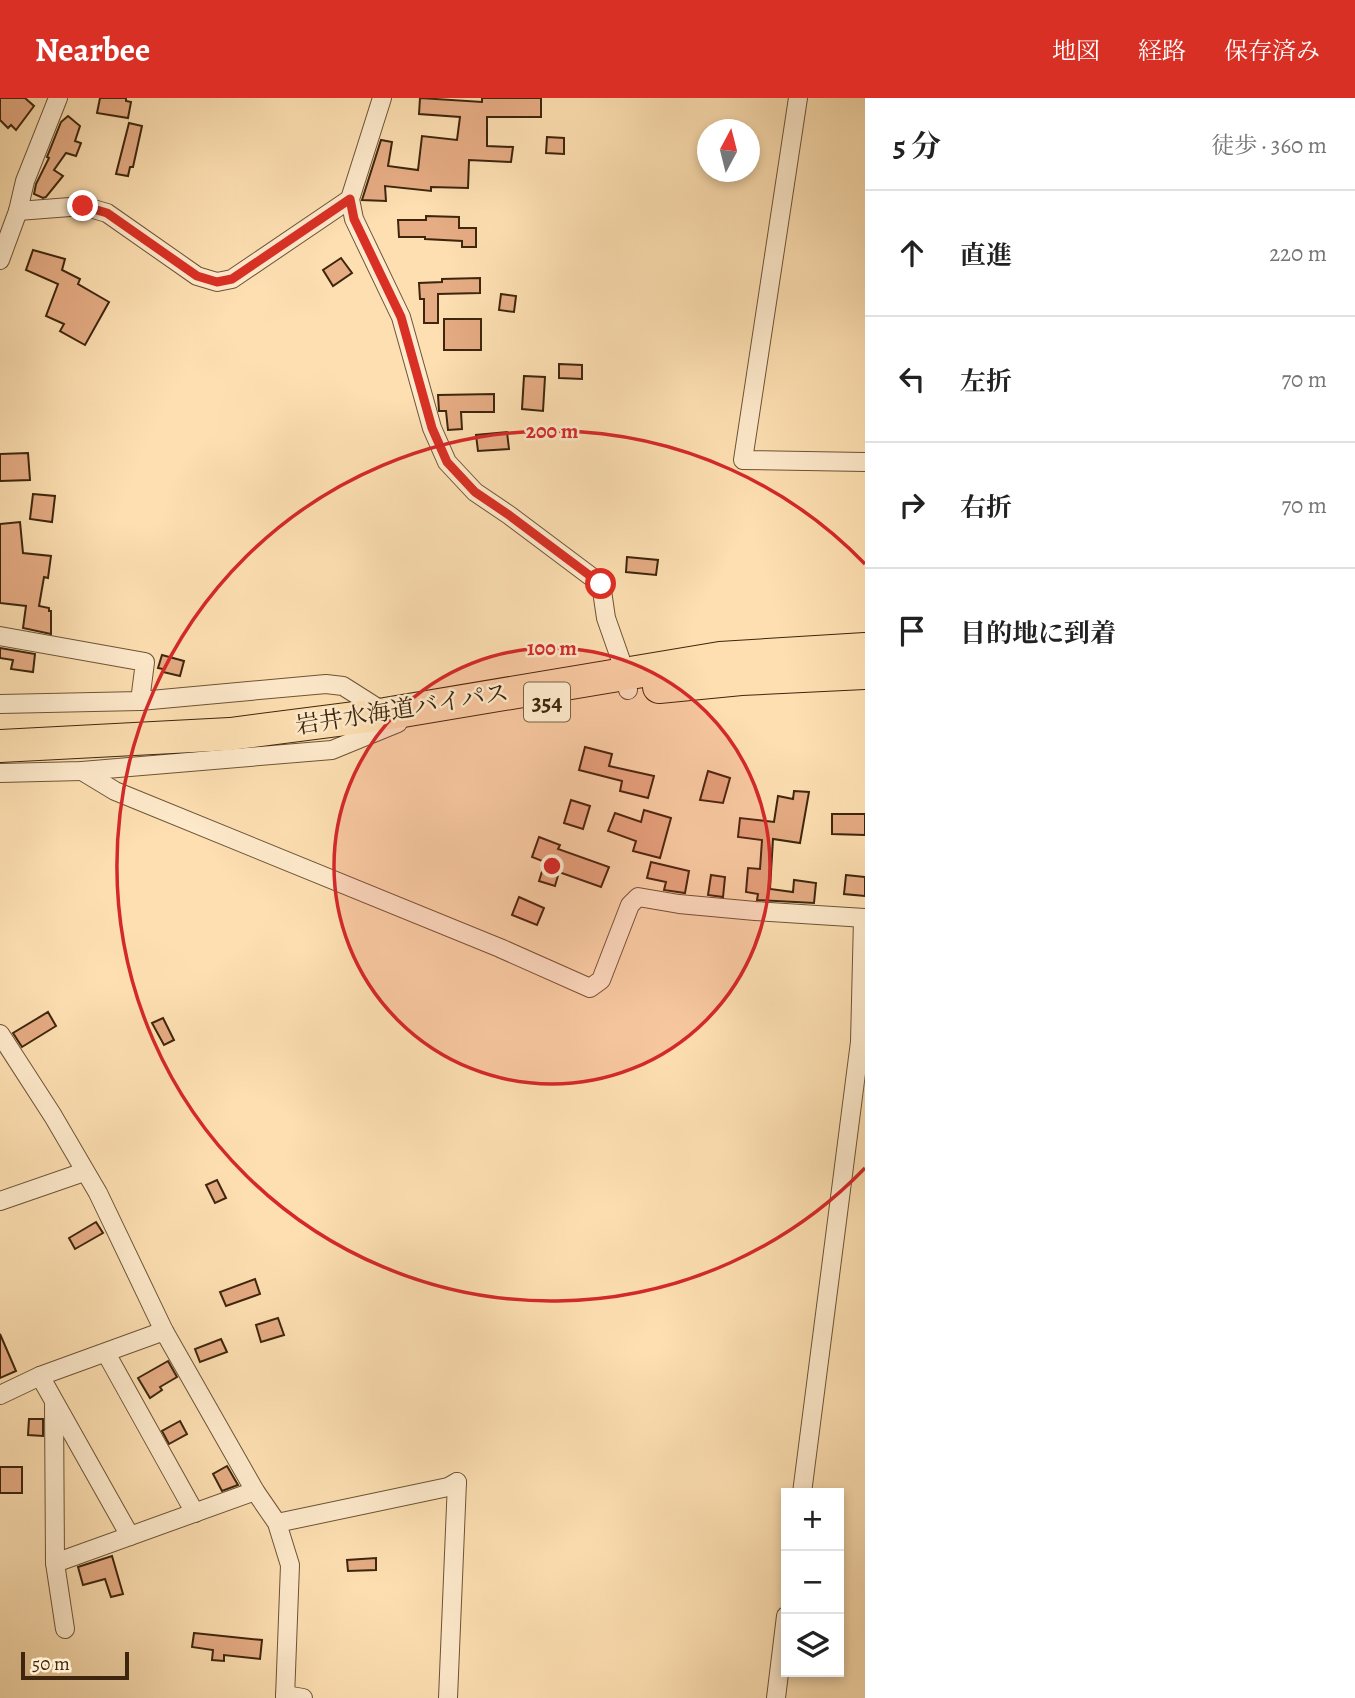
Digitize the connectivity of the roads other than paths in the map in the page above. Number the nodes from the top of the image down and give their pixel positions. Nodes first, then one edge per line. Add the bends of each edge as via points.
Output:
1 (58, 98) edge
2 (382, 98) edge
3 (798, 98) edge
4 (350, 199) junction
5 (18, 211) junction
6 (0, 260) edge
7 (865, 462) edge
8 (0, 636) edge
9 (865, 649) edge
10 (865, 673) edge
11 (627, 681) junction
12 (140, 701) junction
13 (0, 704) edge
14 (392, 718) junction
15 (15, 745) edge
16 (82, 771) junction
17 (0, 773) edge
18 (864, 918) edge
19 (3, 1045) edge
20 (84, 1172) junction
21 (0, 1201) edge
22 (164, 1331) junction
23 (106, 1353) junction
24 (40, 1376) junction
25 (0, 1395) edge
26 (54, 1402) junction
27 (803, 1488) edge
28 (255, 1491) junction
29 (195, 1513) junction
30 (277, 1523) junction
31 (130, 1536) junction
32 (55, 1563) junction
33 (65, 1629) dead end
34 (781, 1657) edge
35 (285, 1697) edge
36 (303, 1698) edge
37 (448, 1698) edge
38 (776, 1698) edge

1 - 5 street
2 - 4 street
3 - 7 street via 743,460
4 - 5 street via 232,279 217,282 197,276 107,213 83,206
4 - 11 street via 354,219 401,317 432,428 447,462 475,492 601,584 606,618
5 - 6 street
8 - 12 street via 145,663
9 - 11 highway, 岩井水海道バイパス / 354 via 720,658
10 - 11 highway, 岩井水海道バイパス / 354
11 - 14 highway, 岩井水海道バイパス / 354
12 - 13 street
12 - 14 street via 326,684 343,687
14 - 15 highway, 岩井水海道バイパス / 354 via 327,730
14 - 16 street via 332,750
16 - 17 street
16 - 18 street via 115,791 590,988 601,979 629,905 638,897
18 - 27 street via 860,1042
19 - 20 street via 53,1116
20 - 21 street
20 - 22 street
22 - 23 street
22 - 28 street
23 - 24 street
23 - 29 street
24 - 25 street
24 - 26 street
26 - 31 street
26 - 32 street
28 - 29 street
28 - 30 street
29 - 31 street
30 - 35 street via 290,1565
30 - 37 street via 457,1482
31 - 32 street
32 - 33 street
34 - 38 street
35 - 36 street

